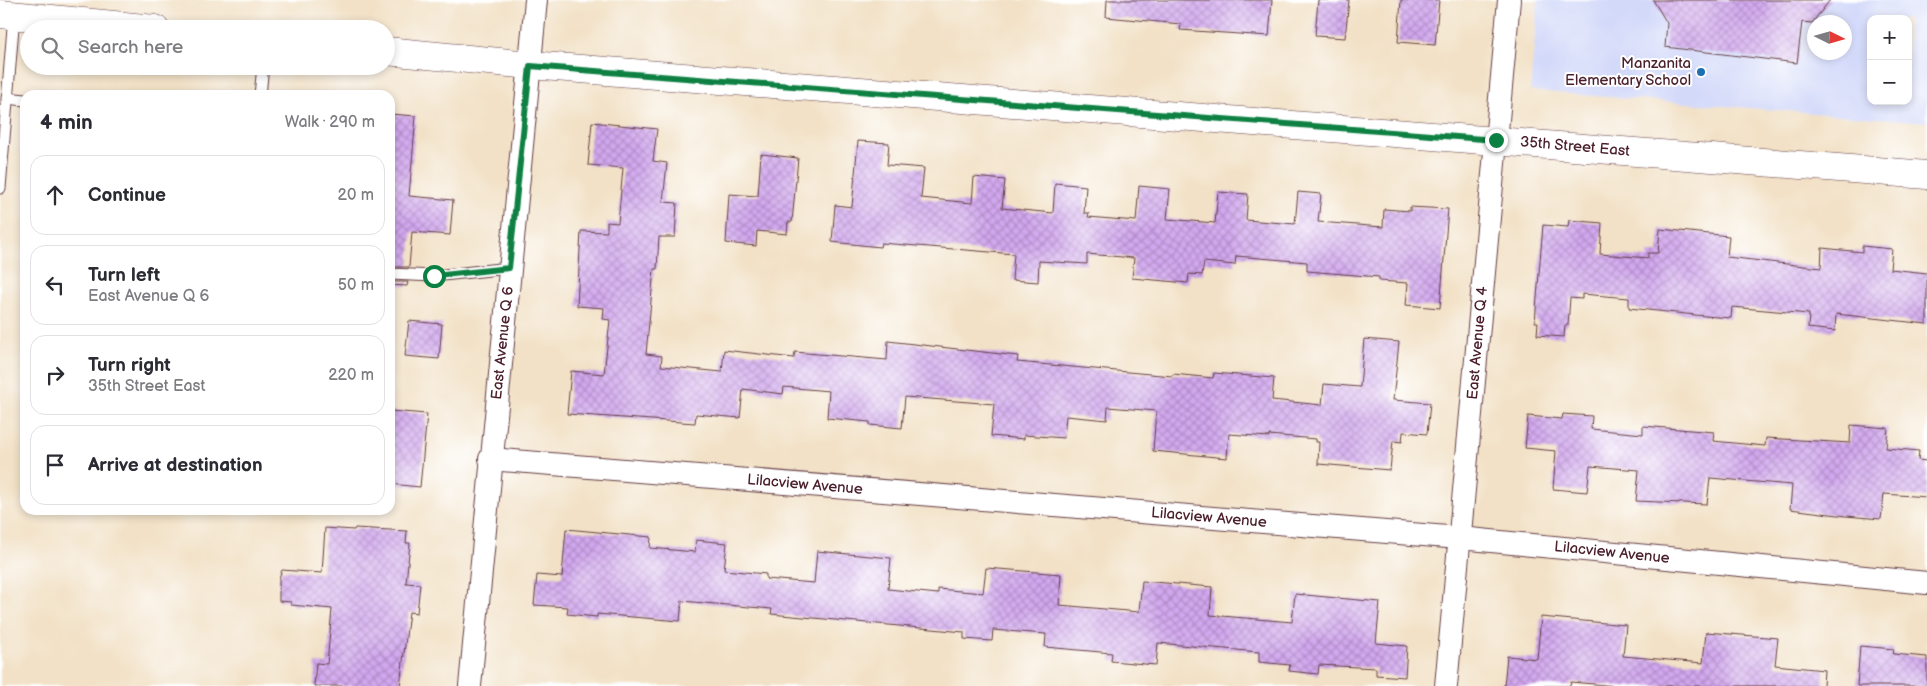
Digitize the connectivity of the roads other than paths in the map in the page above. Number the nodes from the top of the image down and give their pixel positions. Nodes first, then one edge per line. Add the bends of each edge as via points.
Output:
1 (536, 0) edge
2 (1508, 0) edge
3 (7, 14) edge
4 (66, 20) edge
5 (395, 52) edge
6 (530, 66) junction
7 (262, 75) edge
8 (261, 90) edge
9 (7, 98) junction
10 (20, 99) edge
11 (1496, 140) junction
12 (1927, 175) edge
13 (0, 188) edge
14 (509, 268) junction
15 (395, 274) edge
16 (490, 459) junction
17 (1460, 538) junction
18 (1927, 583) edge
19 (470, 686) edge
20 (1446, 686) edge

1 - 6 street, East Avenue Q 6
2 - 11 street, East Avenue Q 4
3 - 4 street
3 - 9 lane
5 - 6 street, 35th Street East
6 - 11 street, 35th Street East
6 - 14 street, East Avenue Q 6
7 - 8 lane
9 - 10 lane
9 - 13 lane
11 - 12 street, 35th Street East
11 - 17 street, East Avenue Q 4
14 - 15 lane via 434,276
14 - 16 street, East Avenue Q 6
16 - 17 street, Lilacview Avenue
16 - 19 street, East Avenue Q 6
17 - 18 street, Lilacview Avenue
17 - 20 street, East Avenue Q 4

